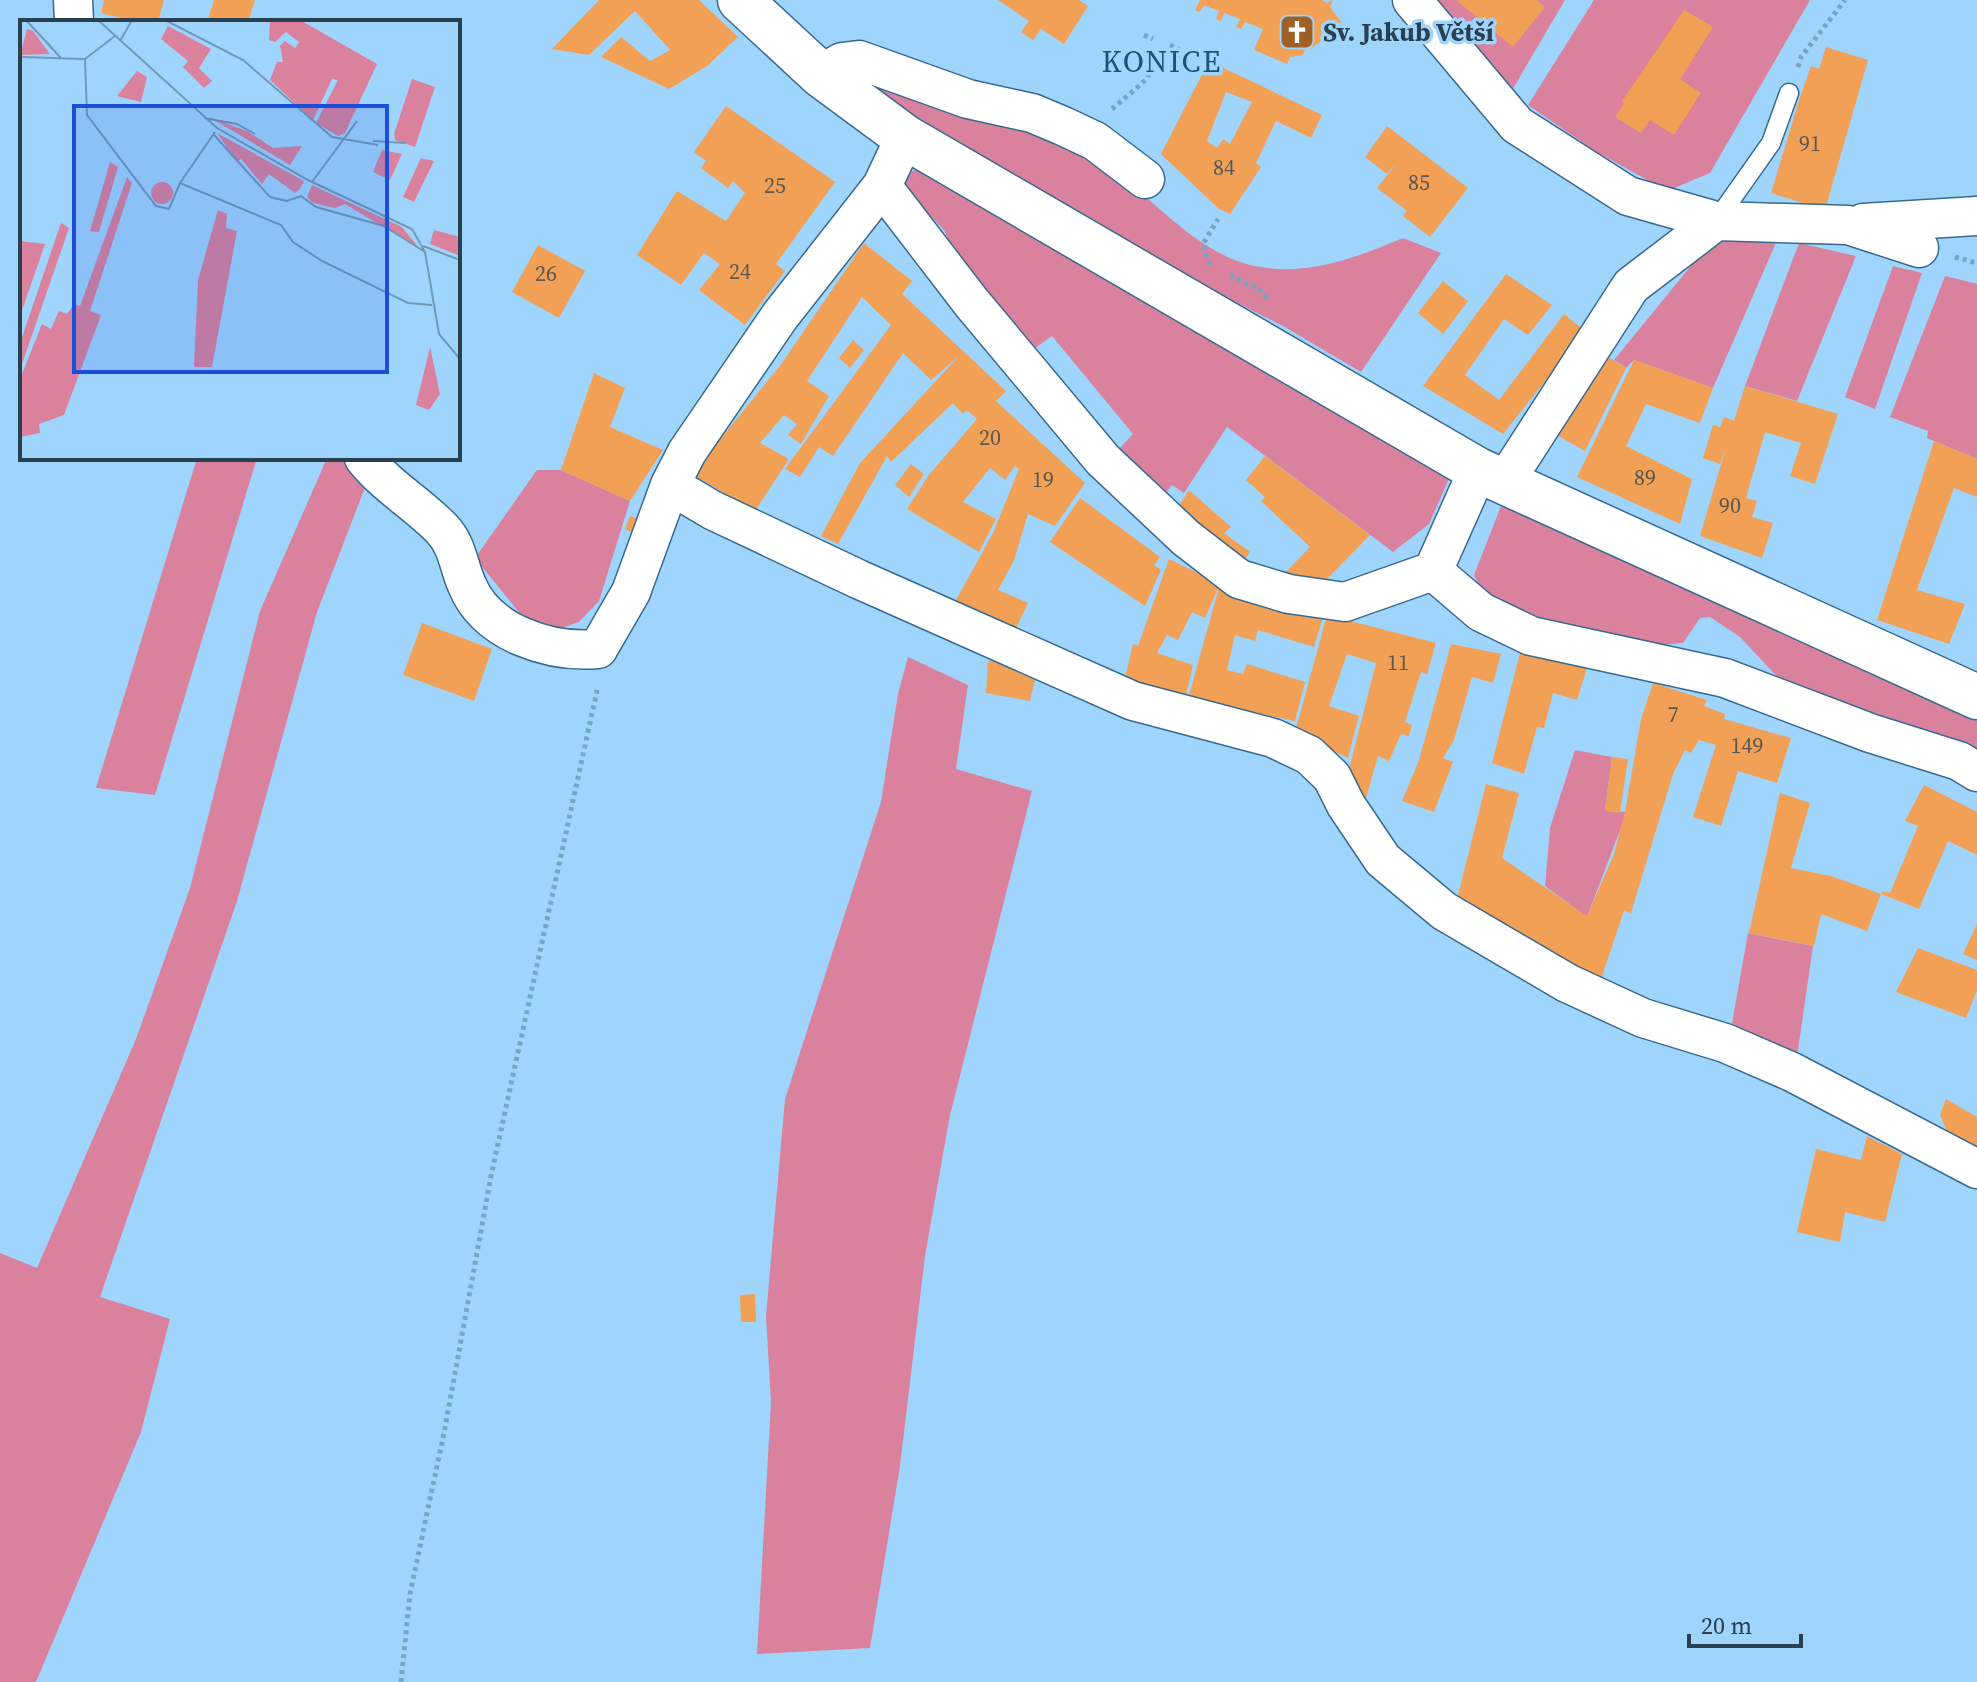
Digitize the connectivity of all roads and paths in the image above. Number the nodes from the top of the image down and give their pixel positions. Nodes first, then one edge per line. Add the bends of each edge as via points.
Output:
1 (73, 0) edge
2 (740, 0) edge
3 (1412, 0) edge
4 (1845, 0) edge
5 (74, 20) edge
6 (1144, 35) dead end
7 (1153, 39) dead end
8 (1170, 45) dead end
9 (1180, 50) dead end
10 (1157, 52) dead end
11 (821, 75) junction
12 (1789, 93) joint
13 (1117, 104) dead end
14 (905, 137) junction
15 (1145, 179) dead end
16 (882, 186) junction
17 (1977, 216) edge
18 (1218, 219) dead end
19 (1716, 221) junction
20 (1848, 225) junction
21 (1203, 244) dead end
22 (1919, 248) dead end
23 (366, 460) edge
24 (1491, 476) junction
25 (670, 485) junction
26 (1433, 571) junction
27 (598, 649) junction
28 (1977, 697) edge
29 (1977, 772) edge
30 (1977, 1169) edge
31 (401, 1682) edge

1 - 5 street
2 - 11 street
3 - 19 street via 1517,125 1628,196
4 - 12 path via 1801,57
6 - 7 path
8 - 9 path
10 - 13 path via 1147,79
11 - 14 street
11 - 15 street via 842,62 859,60 968,99 1032,113 1095,141
12 - 19 lane via 1771,143
14 - 16 street
14 - 24 street
16 - 25 street via 780,316
16 - 26 street via 1103,460 1186,538 1239,579 1289,594 1345,602
17 - 20 street
18 - 21 path
19 - 20 street
19 - 24 street via 1631,286
20 - 22 street
23 - 27 street via 441,528 456,547 467,588 487,612 516,634 545,646
24 - 26 street
24 - 28 street
25 - 27 street via 631,592
25 - 30 street via 858,579 1133,701 1273,738 1309,755 1332,777 1383,860 1444,911 1567,983 1643,1018 1725,1043 1792,1072
26 - 29 street via 1481,612 1531,636 1725,678 1959,761
27 - 31 path via 602,667 491,1176 410,1594

